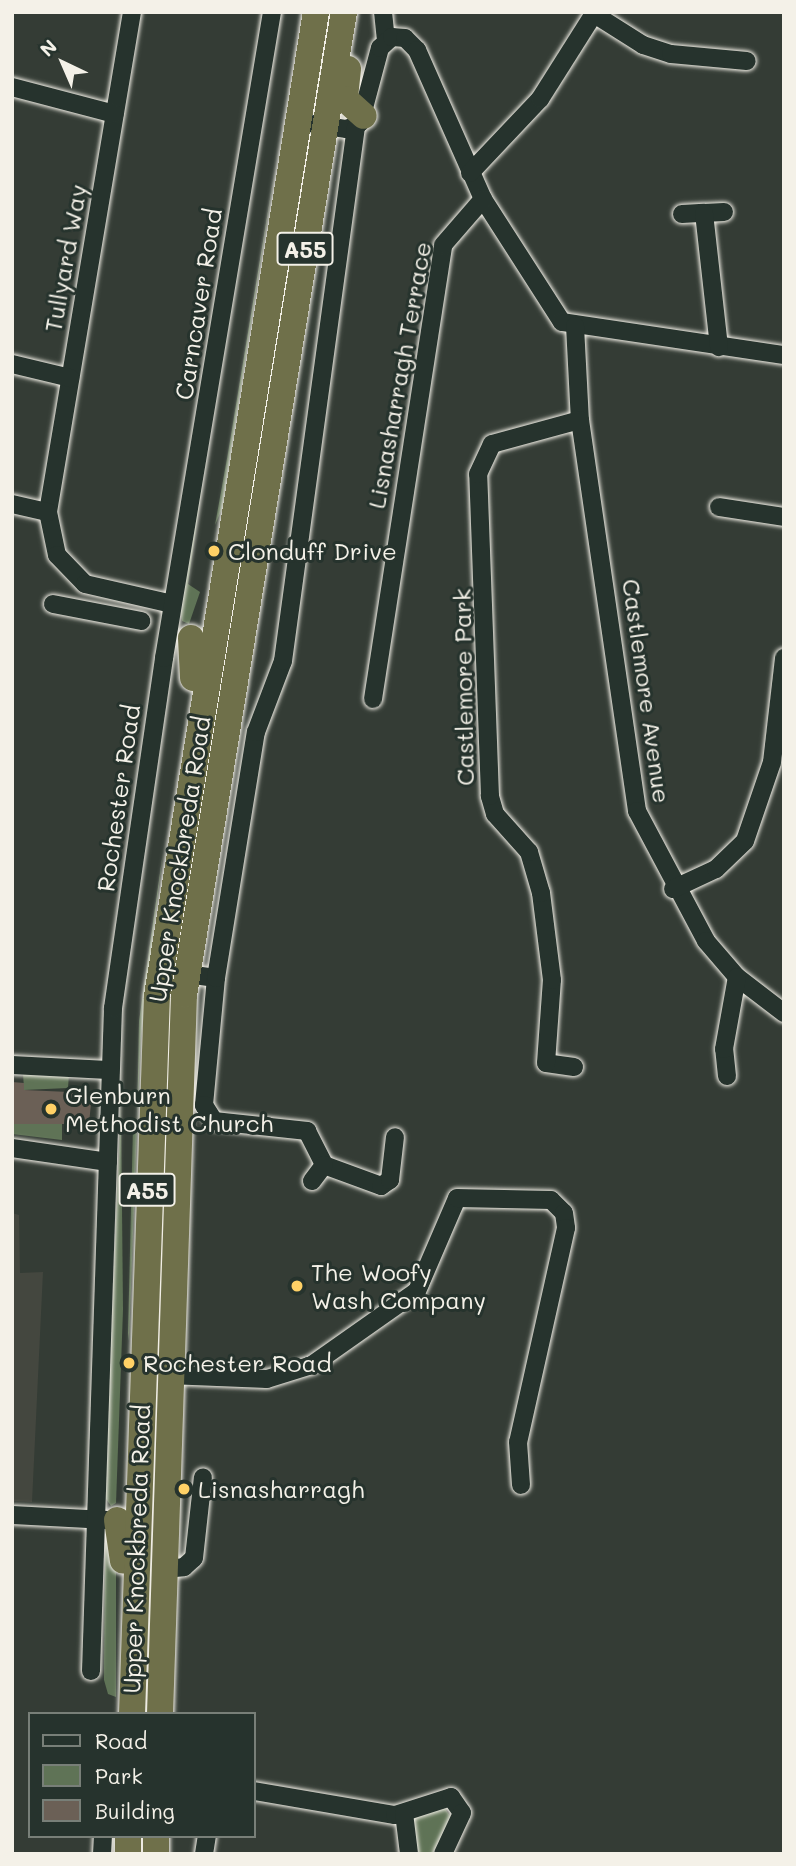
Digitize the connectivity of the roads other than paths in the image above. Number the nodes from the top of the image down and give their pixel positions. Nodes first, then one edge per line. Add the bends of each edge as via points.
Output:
1 (132, 12) edge
2 (272, 12) edge
3 (316, 12) edge
4 (344, 12) edge
5 (358, 12) edge
6 (383, 12) edge
7 (594, 13) edge
8 (386, 41) junction
9 (747, 61) dead end
10 (12, 87) edge
11 (114, 114) junction
12 (299, 121) junction
13 (360, 121) junction
14 (325, 125) junction
15 (470, 173) junction
16 (483, 199) junction
17 (724, 212) dead end
18 (704, 213) junction
19 (682, 214) dead end
20 (575, 326) junction
21 (719, 346) junction
22 (784, 355) edge
23 (12, 365) edge
24 (70, 378) junction
25 (580, 420) junction
26 (12, 504) edge
27 (719, 507) dead end
28 (48, 512) junction
29 (784, 517) edge
30 (116, 594) junction
31 (53, 604) dead end
32 (172, 604) junction
33 (112, 615) junction
34 (141, 621) dead end
35 (190, 638) junction
36 (239, 647) junction
37 (784, 658) edge
38 (373, 699) dead end
39 (673, 889) junction
40 (187, 974) junction
41 (737, 977) junction
42 (216, 978) junction
43 (784, 1013) edge
44 (12, 1065) edge
45 (574, 1067) dead end
46 (108, 1070) junction
47 (727, 1076) dead end
48 (395, 1137) dead end
49 (12, 1148) edge
50 (108, 1162) junction
51 (324, 1165) junction
52 (313, 1181) dead end
53 (168, 1375) junction
54 (203, 1477) dead end
55 (521, 1485) dead end
56 (12, 1515) edge
57 (117, 1520) junction
58 (163, 1569) junction
59 (91, 1671) dead end
60 (132, 1712) edge
61 (160, 1712) edge
62 (256, 1791) edge
63 (404, 1813) junction
64 (409, 1854) edge
65 (443, 1854) edge

1 - 11 street, Tullyard Way
2 - 32 street, Carncaver Road
3 - 12 highway, Upper Knockbreda Road / A55
4 - 14 highway, Upper Knockbreda Road / A55
5 - 13 highway via 344,93
6 - 8 street
7 - 9 street via 643,45 671,54
7 - 15 street via 540,99 489,160
8 - 13 street
8 - 15 street via 405,38 417,50
10 - 11 street
11 - 24 street, Tullyard Way
12 - 14 street
12 - 35 highway, Upper Knockbreda Road / A55
13 - 14 street
13 - 42 street via 283,661 256,732
14 - 36 highway, Upper Knockbreda Road / A55
15 - 16 street
16 - 20 street via 552,309
16 - 38 street, Lisnasharragh Terrace via 443,245
17 - 18 street
18 - 19 street
18 - 21 street
20 - 21 street
20 - 25 street, Castlemore Avenue
21 - 22 street
23 - 24 street
24 - 28 street, Tullyard Way
25 - 39 street, Castlemore Avenue via 637,811
25 - 45 street, Castlemore Park via 498,441 481,457 478,474 490,796 495,814 529,852 541,892 552,980 546,1063
26 - 28 street
27 - 29 street
28 - 30 street via 65,568 85,584
30 - 32 street
30 - 33 street
31 - 33 street
32 - 35 street, Rochester Road
33 - 34 street
35 - 36 street
35 - 46 street, Rochester Road
35 - 57 highway, Upper Knockbreda Road / A55 via 175,875 152,1058
36 - 40 highway, Upper Knockbreda Road / A55
37 - 39 street via 772,762 745,841 716,869
39 - 41 street, Castlemore Avenue
40 - 42 street, Upper Knockbreda Road
40 - 53 highway, Upper Knockbreda Road / A55
41 - 43 street, Castlemore Avenue
41 - 47 street via 727,1011
42 - 51 street via 204,1105 210,1117 230,1126 307,1131
44 - 46 street
46 - 50 street, Rochester Road
48 - 51 street via 390,1180 381,1186
49 - 50 street
50 - 57 street, Rochester Road
51 - 52 street
53 - 55 street via 267,1379 312,1365 417,1291 452,1202 471,1195 551,1200 564,1213 516,1457
53 - 58 highway, Upper Knockbreda Road / A55
54 - 58 street, Upper Knockbreda Road via 194,1558 184,1567
56 - 57 street
57 - 59 street, Rochester Road
57 - 60 highway, Upper Knockbreda Road / A55 via 134,1639
58 - 61 highway, Upper Knockbreda Road / A55
62 - 63 street
63 - 64 street
63 - 65 street via 443,1796 456,1801 462,1813

